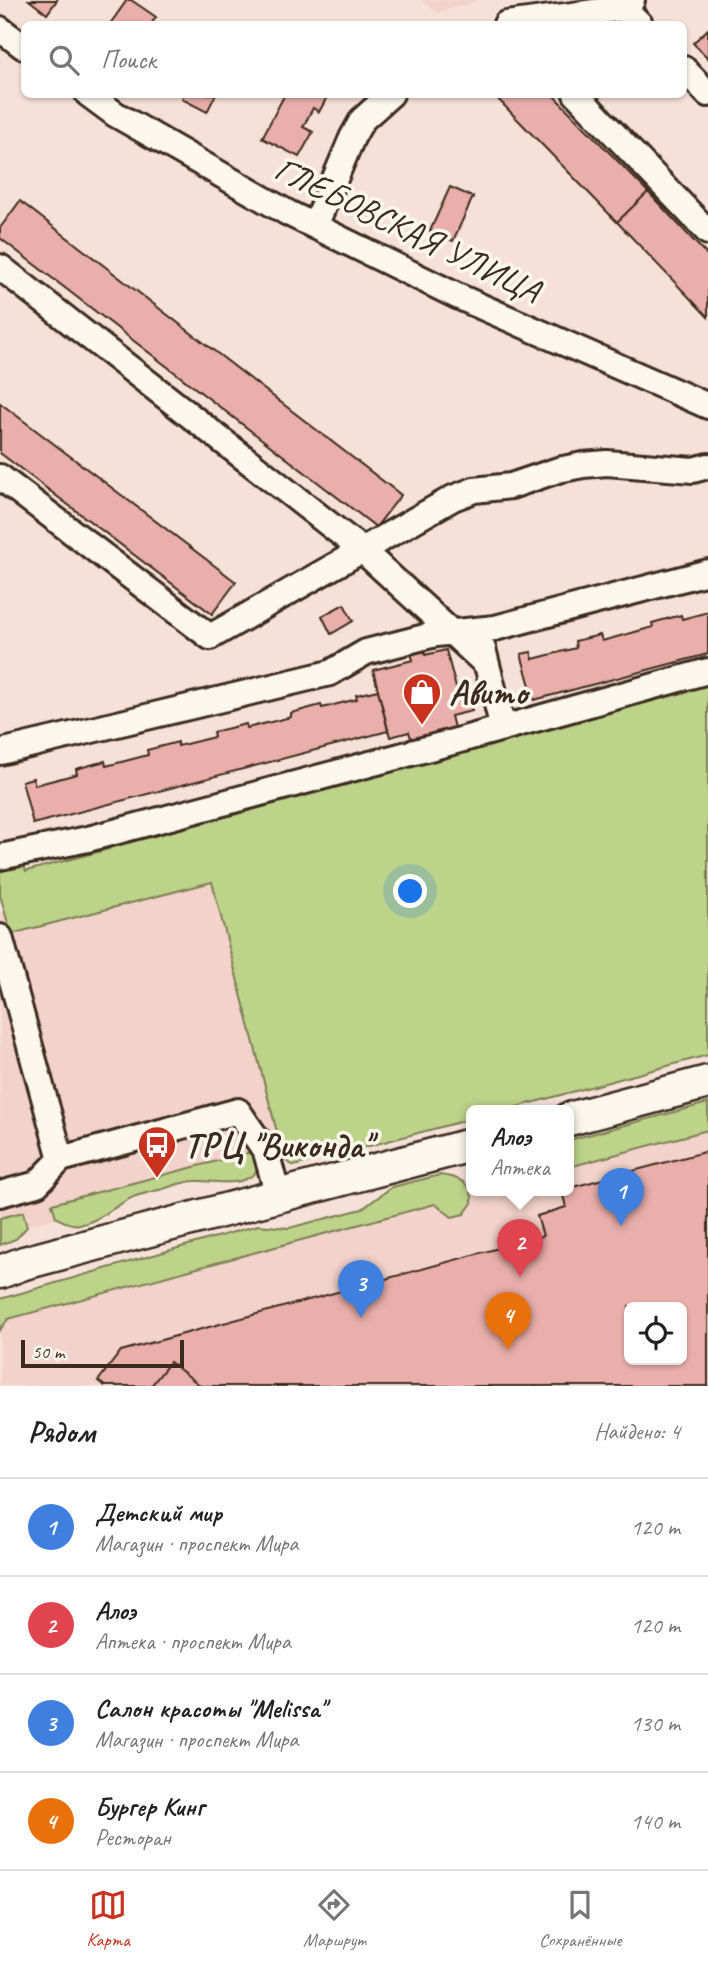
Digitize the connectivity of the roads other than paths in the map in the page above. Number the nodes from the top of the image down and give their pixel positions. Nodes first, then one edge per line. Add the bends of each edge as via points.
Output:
1 (632, 11) edge
2 (537, 21) edge
3 (0, 29) edge
4 (21, 45) edge
5 (687, 72) edge
6 (708, 94) edge
7 (93, 98) edge
8 (387, 98) edge
9 (580, 98) edge
10 (314, 226) junction
11 (708, 232) edge
12 (0, 267) edge
13 (708, 406) edge
14 (708, 466) edge
15 (0, 477) edge
16 (362, 550) junction
17 (708, 572) edge
18 (479, 631) junction
19 (451, 632) junction
20 (487, 665) junction
21 (708, 671) edge
22 (503, 728) junction
23 (0, 752) edge
24 (0, 857) edge
25 (2, 950) edge
26 (708, 1082) edge
27 (574, 1118) edge
28 (466, 1146) edge
29 (61, 1159) junction
30 (0, 1194) edge
31 (278, 1196) junction
32 (8, 1267) edge

1 - 2 street
3 - 4 street
5 - 6 street
7 - 10 street, ГЛЕБОВСКАЯ УЛИЦА
8 - 10 street via 362,120
9 - 11 street
10 - 13 street, ГЛЕБОВСКАЯ УЛИЦА via 457,296
12 - 16 street
14 - 16 street via 692,470 583,465 511,486 474,490
15 - 16 street via 210,637
16 - 19 street
17 - 18 street
18 - 19 street
18 - 20 street
19 - 20 street
19 - 23 street via 366,652 330,674
20 - 22 street
21 - 22 street
22 - 24 street via 88,839
25 - 29 street
26 - 27 main road
28 - 31 main road
29 - 30 street via 37,1184
29 - 31 street via 238,1111 266,1152
31 - 32 main road

